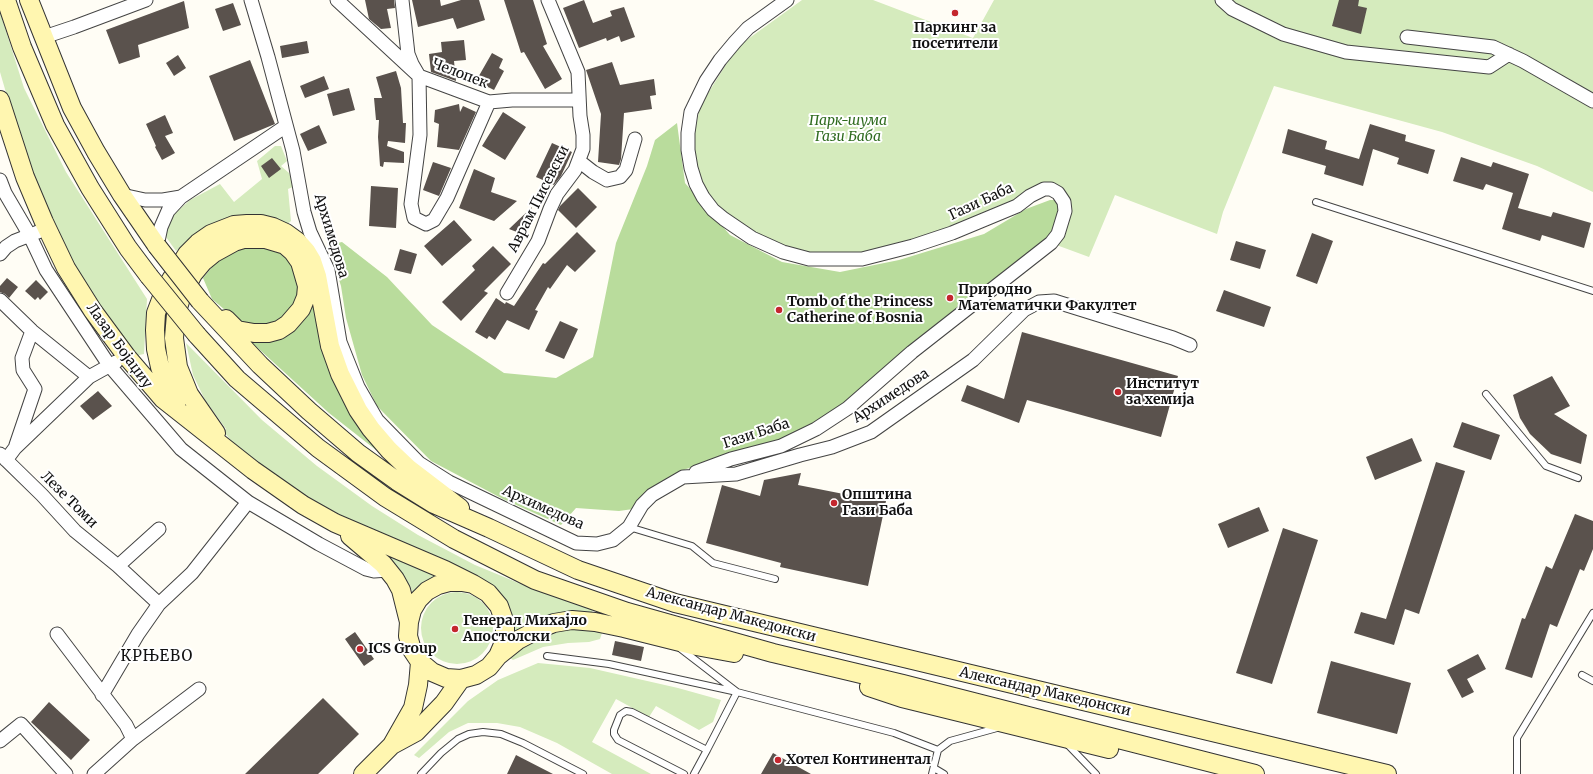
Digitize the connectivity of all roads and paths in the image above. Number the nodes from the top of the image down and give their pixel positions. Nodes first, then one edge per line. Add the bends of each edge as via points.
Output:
1 (6, 0) edge
2 (29, 0) edge
3 (146, 0) edge
4 (251, 0) edge
5 (337, 0) edge
6 (402, 0) edge
7 (548, 0) edge
8 (787, 0) edge
9 (1222, 0) edge
10 (44, 37) junction
11 (1407, 37) dead end
12 (1509, 54) junction
13 (419, 76) junction
14 (0, 100) edge
15 (578, 100) junction
16 (1593, 101) edge
17 (489, 102) junction
18 (286, 126) junction
19 (635, 139) dead end
20 (579, 161) junction
21 (0, 180) edge
22 (122, 195) junction
23 (181, 197) junction
24 (1316, 202) dead end
25 (47, 229) junction
26 (29, 234) junction
27 (157, 246) junction
28 (0, 254) edge
29 (1593, 291) edge
30 (507, 293) dead end
31 (0, 300) edge
32 (200, 301) junction
33 (32, 331) junction
34 (1190, 345) dead end
35 (128, 357) junction
36 (109, 365) junction
37 (89, 377) junction
38 (1486, 394) dead end
39 (183, 415) junction
40 (15, 448) junction
41 (237, 456) junction
42 (3, 457) edge
43 (683, 477) junction
44 (1578, 478) dead end
45 (248, 502) junction
46 (334, 523) junction
47 (629, 527) junction
48 (489, 528) junction
49 (159, 529) dead end
50 (118, 566) junction
51 (388, 570) junction
52 (775, 579) dead end
53 (473, 584) junction
54 (159, 604) junction
55 (1593, 613) edge
56 (409, 622) junction
57 (57, 634) dead end
58 (670, 640) junction
59 (773, 653) junction
60 (498, 656) junction
61 (547, 656) dead end
62 (420, 662) junction
63 (833, 668) junction
64 (1582, 676) dead end
65 (461, 679) junction
66 (1593, 681) edge
67 (199, 689) dead end
68 (737, 692) junction
69 (102, 695) junction
70 (1012, 725) junction
71 (1060, 738) junction
72 (132, 739) junction
73 (0, 741) edge
74 (392, 745) junction
75 (707, 750) junction
76 (938, 750) junction
77 (933, 771) edge
78 (66, 774) edge
79 (94, 774) edge
80 (363, 774) edge
81 (421, 774) edge
82 (583, 774) edge
83 (684, 774) edge
84 (694, 774) edge
85 (944, 774) edge
86 (1096, 774) edge
87 (1211, 774) edge
88 (1255, 774) edge
89 (1386, 774) edge
90 (1517, 774) edge

1 - 59 street, Александар Македонски, bridge via 22,47 56,125 90,188 128,248 197,335 237,379 318,448 385,497 454,539 535,580 627,612
2 - 10 street, Александар Македонски
3 - 10 street
4 - 18 street, Архимедова
5 - 13 street, Челопек
6 - 13 street via 408,54
7 - 15 street, Аврам Писевски via 578,72
8 - 43 street, Гази Баба via 748,28 735,42 706,81 691,112 688,150 694,179 703,198 724,220 752,238 783,252 809,259 862,259 913,246 989,219 1044,190 1052,189 1058,193 1064,202 1065,211 1058,234 1051,243 908,355 848,408 816,429 781,446 731,459
9 - 12 street via 1232,9 1283,34 1346,52 1489,67
10 - 22 street, Александар Македонски via 72,108
11 - 12 street via 1487,45
12 - 16 street
13 - 17 street, Челопек
13 - 17 street via 420,135 411,204 414,218 426,224 434,220 447,198
14 - 25 street via 25,176
15 - 17 street, Челопек
15 - 20 street, Аврам Писевски via 583,135 583,149
18 - 23 street
18 - 47 street, Архимедова via 304,212 310,232 328,270 340,342 358,387 377,420 419,463 449,482 576,543 597,544 614,540
19 - 20 street via 626,170 620,177 607,180
20 - 30 street, Аврам Писевски via 557,194 538,241
21 - 26 street, Лазар Бојаџиу
22 - 23 street via 145,200
22 - 27 street, Александар Македонски
23 - 27 street via 168,211
24 - 29 lane
25 - 26 street
25 - 35 street via 66,268
26 - 28 street via 6,247
26 - 36 street, Лазар Бојаџиу via 46,270
27 - 32 street, Александар Македонски, bridge
31 - 33 street
32 - 41 street via 221,314 237,330 268,333 288,324 301,309 307,286 300,262 294,252 285,245 265,239 244,239 223,247 203,262 182,295 176,314 174,338 178,367 195,405
32 - 48 street, Александар Македонски via 260,365 358,453 434,504
33 - 37 street
33 - 40 street via 22,358 23,370 35,390
34 - 43 street, Архимедова via 1054,301 1039,302 1024,310 973,360 871,432 832,447 736,474
35 - 36 street
35 - 39 street via 163,399
36 - 37 street
36 - 45 street, Лазар Бојаџиу via 181,450
37 - 40 street
38 - 44 lane via 1546,466
39 - 41 street
39 - 48 street via 167,387 156,349 156,313 165,289 187,254 211,234 234,225 261,224 274,227 297,241 312,261 330,346 340,374 371,429 410,469
40 - 42 street
41 - 46 street via 275,486
42 - 50 street, Лезе Томи via 75,531
43 - 47 street, Архимедова via 642,505
45 - 51 street, Лазар Бојаџиу via 366,569
45 - 54 street via 192,573
46 - 51 street
46 - 53 street
47 - 52 lane via 692,546 713,563
48 - 89 street, Александар Македонски via 578,570 675,603
49 - 50 street
50 - 54 street, Лезе Томи
51 - 56 street via 401,590
53 - 56 street via 449,582 427,591 412,610
53 - 60 street via 488,593 499,606 505,623 505,640
54 - 69 street
55 - 90 lane via 1517,738
56 - 62 street via 408,636 412,650
57 - 69 street
58 - 59 street via 738,654
58 - 60 street via 595,622 572,620 539,628
58 - 68 lane
59 - 63 street, Александар Македонски
60 - 65 street via 476,675
61 - 68 lane via 609,664
62 - 65 street via 432,672 446,678
62 - 74 street via 413,708
63 - 70 street via 872,688 902,698
63 - 88 street, Александар Македонски
64 - 66 lane
65 - 74 street via 444,703 416,732
67 - 72 street
68 - 75 lane
68 - 76 lane via 894,734
69 - 72 street via 126,726
70 - 71 street
70 - 76 lane via 950,741
71 - 86 lane
71 - 87 street
72 - 79 street
73 - 78 street via 21,724
74 - 80 street
75 - 83 lane via 632,712 626,711 620,716 614,730 618,740
75 - 84 lane
76 - 77 lane
77 - 85 lane
81 - 82 lane via 458,739 483,732 502,734

